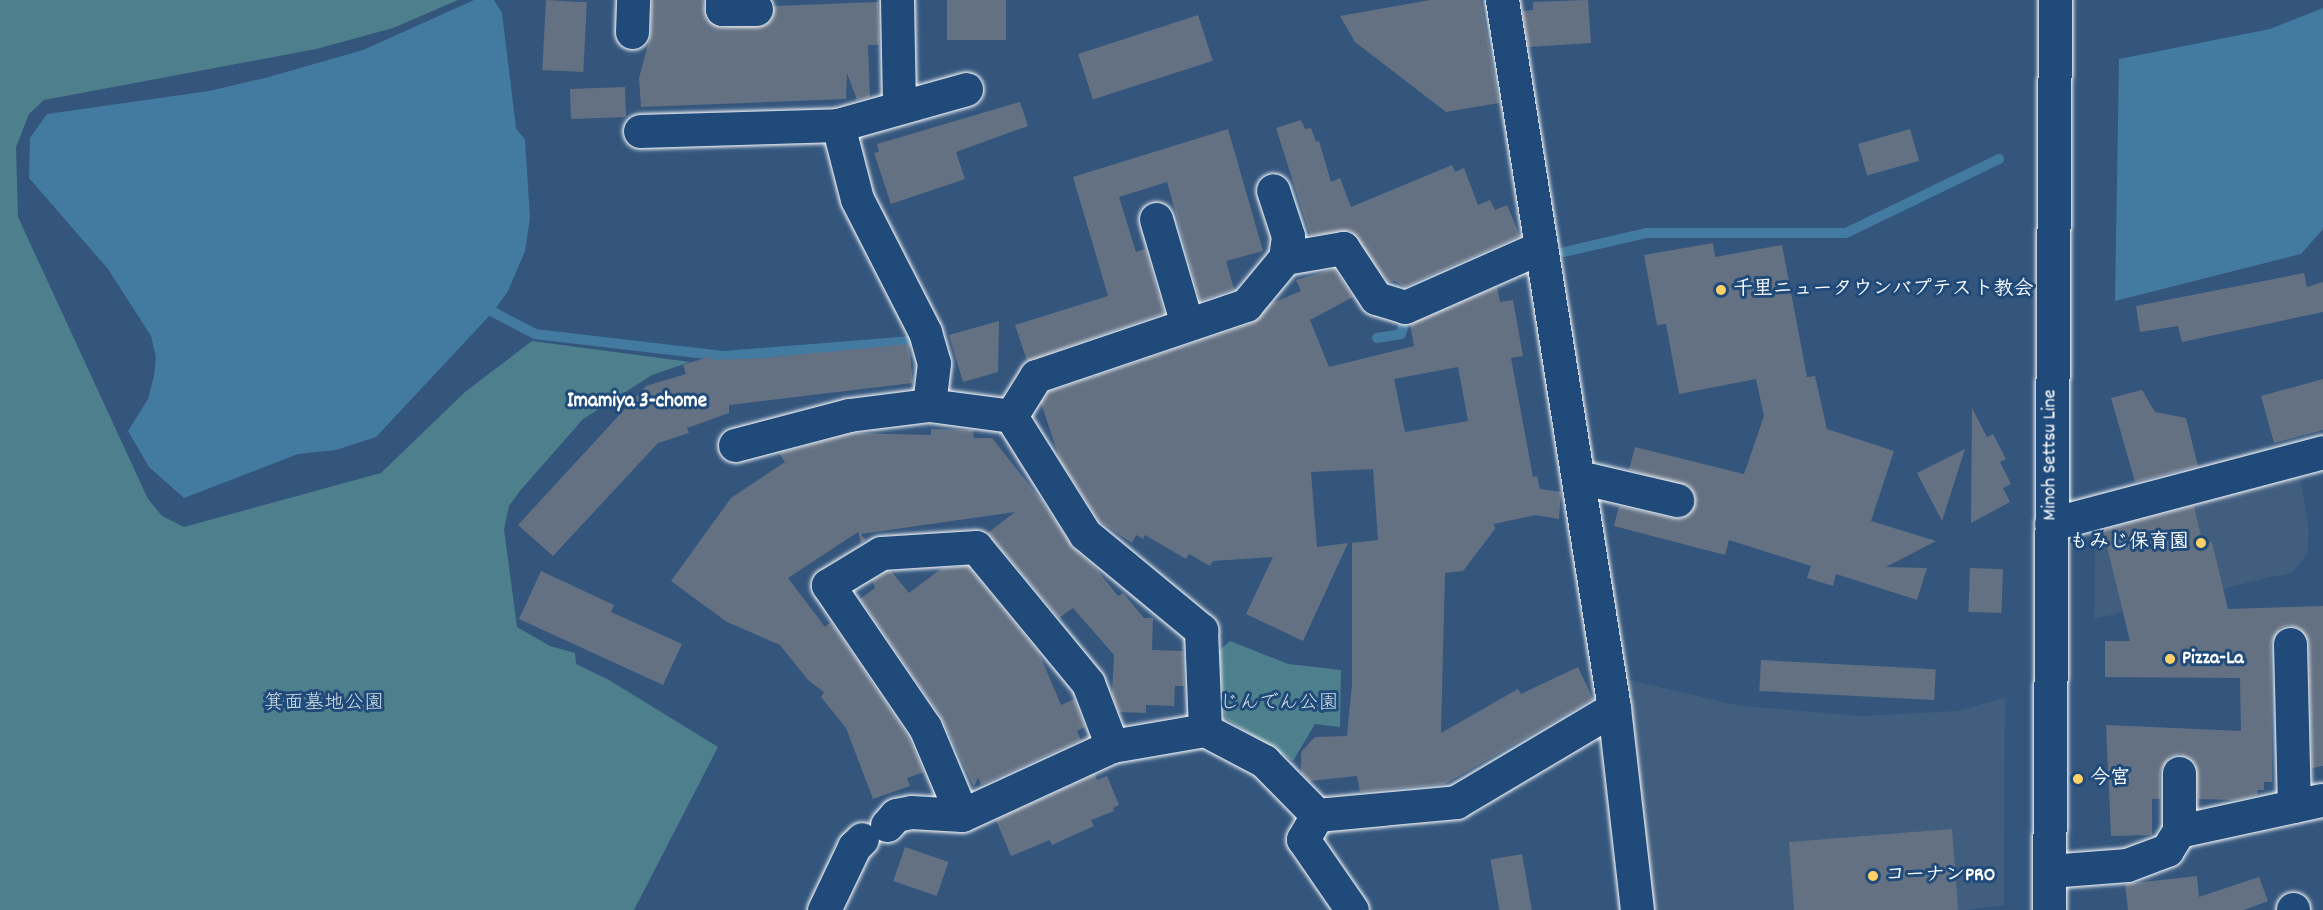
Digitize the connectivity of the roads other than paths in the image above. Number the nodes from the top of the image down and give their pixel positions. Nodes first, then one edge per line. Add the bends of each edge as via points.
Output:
1 (633, 0) edge
2 (722, 0) edge
3 (897, 0) edge
4 (1502, 0) edge
5 (2055, 0) edge
6 (756, 9) dead end
7 (632, 32) dead end
8 (966, 89) dead end
9 (899, 105) junction
10 (838, 125) junction
11 (640, 130) dead end
12 (1273, 190) dead end
13 (1156, 219) dead end
14 (1541, 247) junction
15 (1285, 258) junction
16 (1186, 324) junction
17 (929, 405) junction
18 (1011, 416) junction
19 (735, 445) dead end
20 (2323, 452) edge
21 (1579, 477) junction
22 (1677, 500) dead end
23 (2051, 524) junction
24 (2290, 644) dead end
25 (1614, 708) junction
26 (1205, 730) junction
27 (1112, 746) junction
28 (2179, 773) dead end
29 (962, 815) junction
30 (1317, 815) junction
31 (2179, 831) junction
32 (2049, 871) junction
33 (824, 910) edge
34 (1352, 910) edge
35 (1637, 910) edge
36 (2049, 910) edge

1 - 7 street
2 - 6 street via 722,9
3 - 9 street
4 - 14 street
5 - 23 street, Minoh Settsu Line
8 - 9 street via 924,103
9 - 10 street via 861,121
10 - 11 street
10 - 17 street via 857,199 925,332 934,363
12 - 15 street via 1288,236
13 - 16 street
14 - 15 street via 1405,308 1376,298 1343,248
14 - 21 street
15 - 16 street via 1246,305
16 - 18 street via 1036,376
17 - 18 street
17 - 19 street via 849,415
18 - 26 street via 1085,534 1201,630
20 - 23 street
21 - 22 street
21 - 25 street
23 - 32 street, Minoh Settsu Line
24 - 31 street via 2305,722 2307,803
25 - 30 street via 1456,802
25 - 35 street
26 - 27 street
26 - 30 street via 1264,761
27 - 29 street
27 - 29 street via 1088,683 976,547 881,553 828,585 925,727
28 - 31 street
29 - 33 street via 896,815 854,847
30 - 34 street via 1303,839
31 - 32 street via 2167,850 2127,865
32 - 36 street, Minoh Settsu Line

